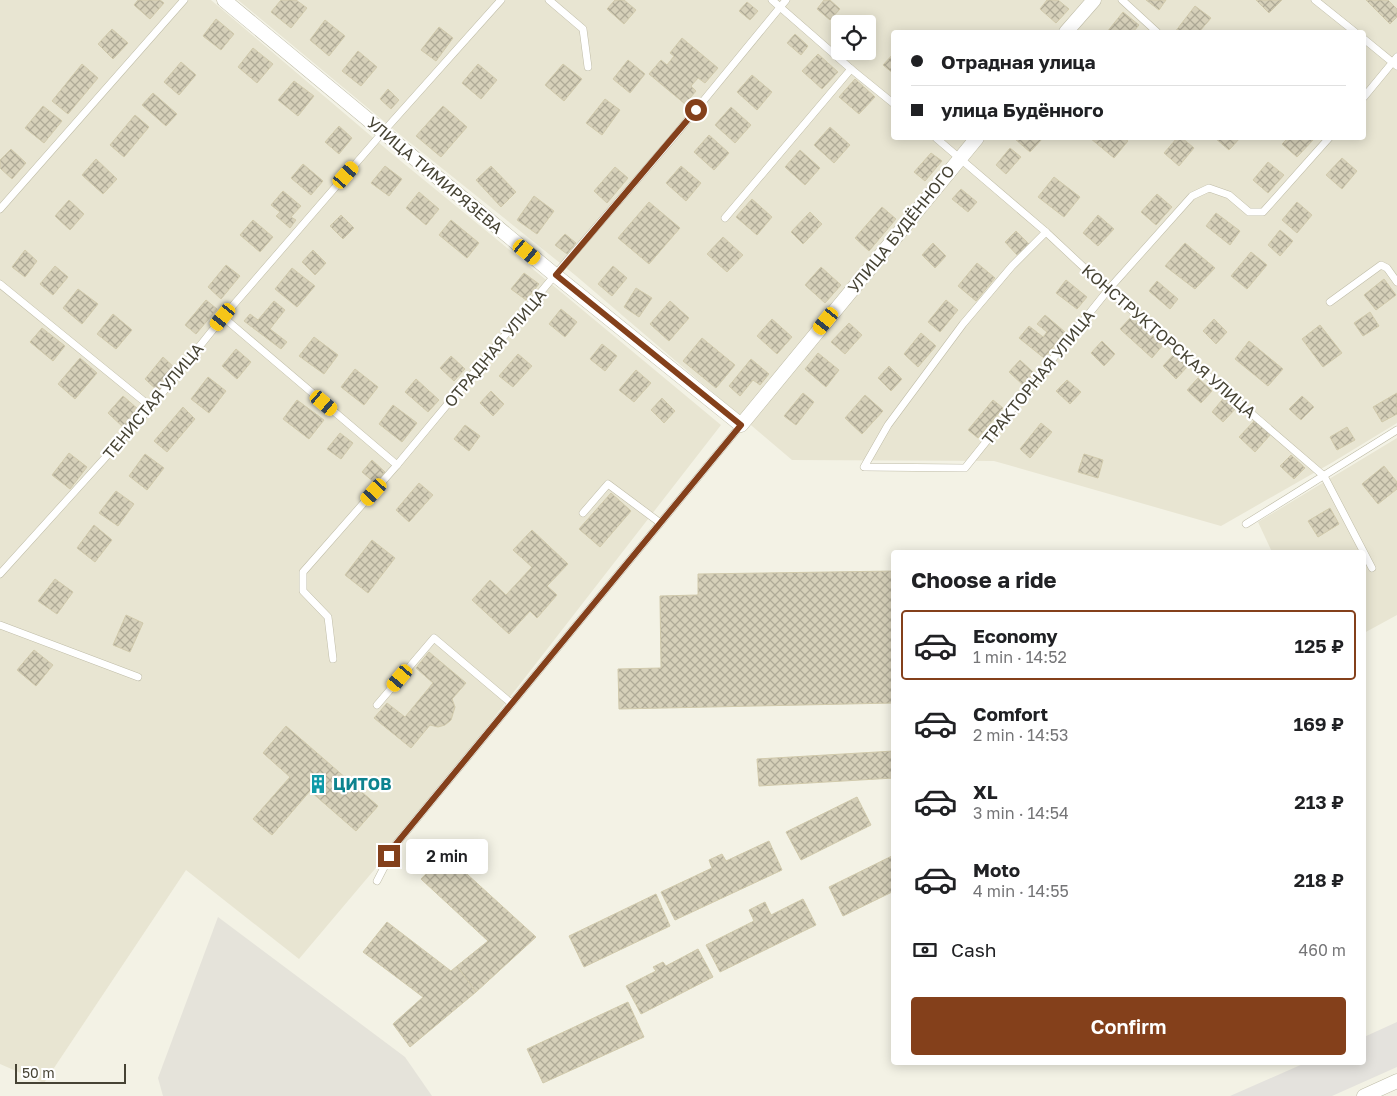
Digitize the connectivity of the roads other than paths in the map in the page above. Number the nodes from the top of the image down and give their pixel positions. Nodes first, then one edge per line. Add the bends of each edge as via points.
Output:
1 (184, 0) edge
2 (224, 0) edge
3 (501, 0) edge
4 (549, 0) edge
5 (772, 0) edge
6 (786, 0) edge
7 (1094, 0) edge
8 (1122, 0) edge
9 (1315, 0) edge
10 (779, 7) junction
11 (1068, 30) edge
12 (1155, 30) edge
13 (1352, 30) edge
14 (1366, 40) edge
15 (1396, 62) edge
16 (588, 67) dead end
17 (850, 69) junction
18 (1366, 95) edge
19 (891, 102) edge
20 (383, 132) junction
21 (939, 140) edge
22 (975, 140) edge
23 (1327, 140) edge
24 (960, 157) junction
25 (0, 210) edge
26 (724, 218) dead end
27 (1046, 232) junction
28 (556, 275) junction
29 (1397, 282) edge
30 (0, 284) edge
31 (1108, 290) junction
32 (1330, 302) dead end
33 (223, 317) junction
34 (151, 407) junction
35 (741, 425) junction
36 (1397, 430) edge
37 (397, 465) junction
38 (1324, 476) junction
39 (583, 513) dead end
40 (659, 522) junction
41 (1246, 524) dead end
42 (1363, 550) edge
43 (1366, 556) edge
44 (1372, 568) dead end
45 (0, 574) edge
46 (0, 625) edge
47 (333, 659) dead end
48 (138, 678) dead end
49 (511, 703) junction
50 (377, 705) dead end
51 (376, 881) dead end
52 (1397, 1081) edge
53 (1364, 1096) edge

1 - 25 lane
2 - 20 street, УЛИЦА ТИМИРЯЗЕВА
3 - 20 lane, ТЕНИСТАЯ УЛИЦА
4 - 16 lane via 583,29
5 - 10 lane
6 - 10 lane, ОТРАДНАЯ УЛИЦА
7 - 11 street
8 - 12 lane
9 - 13 lane
10 - 17 lane
10 - 28 lane, ОТРАДНАЯ УЛИЦА
14 - 15 lane
15 - 18 lane
17 - 19 lane
17 - 26 lane
20 - 28 street, УЛИЦА ТИМИРЯЗЕВА
20 - 33 lane, ТЕНИСТАЯ УЛИЦА
21 - 24 lane, КОНСТРУКТОРСКАЯ УЛИЦА
22 - 24 street, УЛИЦА БУДЁННОГО
23 - 31 lane, ТРАКТОРНАЯ УЛИЦА via 1263,212 1249,212 1230,195 1209,188 1192,196
24 - 27 lane, КОНСТРУКТОРСКАЯ УЛИЦА
24 - 35 street, УЛИЦА БУДЁННОГО
27 - 31 lane, КОНСТРУКТОРСКАЯ УЛИЦА
27 - 31 lane, ТРАКТОРНАЯ УЛИЦА via 963,324 888,425 864,467 965,468
28 - 35 street, УЛИЦА ТИМИРЯЗЕВА
28 - 37 lane, ОТРАДНАЯ УЛИЦА
29 - 32 lane via 1381,265
30 - 34 lane
31 - 38 lane, КОНСТРУКТОРСКАЯ УЛИЦА
33 - 34 lane, ТЕНИСТАЯ УЛИЦА
33 - 37 lane
34 - 45 lane, ТЕНИСТАЯ УЛИЦА
35 - 40 lane, УЛИЦА БУДЁННОГО
36 - 38 lane
37 - 47 lane, ОТРАДНАЯ УЛИЦА via 303,572 303,591 328,617
38 - 41 lane
38 - 42 lane, КОНСТРУКТОРСКАЯ УЛИЦА
39 - 40 lane via 608,484
40 - 49 lane, УЛИЦА БУДЁННОГО
43 - 44 lane, КОНСТРУКТОРСКАЯ УЛИЦА
46 - 48 lane
49 - 50 lane via 434,638
49 - 51 lane, УЛИЦА БУДЁННОГО via 396,844
52 - 53 street

